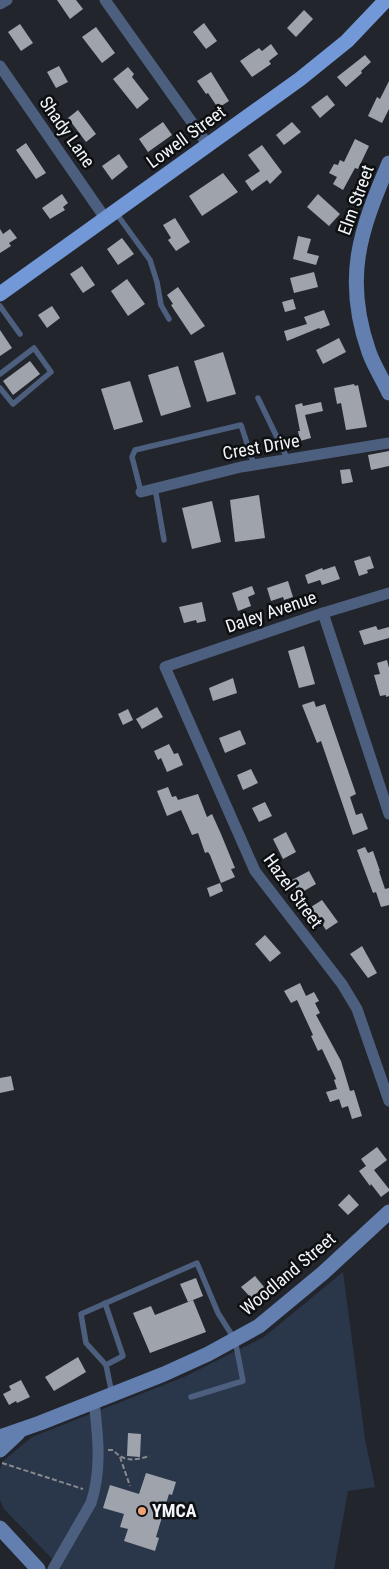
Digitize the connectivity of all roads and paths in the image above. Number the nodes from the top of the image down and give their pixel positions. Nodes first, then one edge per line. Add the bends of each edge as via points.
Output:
1 (7, 0) edge
2 (105, 0) edge
3 (386, 0) edge
4 (0, 4) edge
5 (0, 66) edge
6 (208, 144) junction
7 (389, 163) edge
8 (110, 215) junction
9 (0, 294) edge
10 (0, 307) edge
11 (169, 319) dead end
12 (20, 334) dead end
13 (0, 373) edge
14 (0, 388) edge
15 (389, 393) edge
16 (258, 398) dead end
17 (389, 442) edge
18 (288, 460) junction
19 (254, 465) junction
20 (155, 488) junction
21 (141, 492) joint
22 (164, 540) dead end
23 (389, 593) edge
24 (323, 613) junction
25 (165, 667) joint
26 (389, 814) edge
27 (389, 1101) edge
28 (389, 1212) edge
29 (105, 1303) junction
30 (234, 1340) junction
31 (106, 1365) junction
32 (112, 1394) junction
33 (191, 1396) dead end
34 (94, 1401) junction
35 (21, 1430) junction
36 (0, 1436) edge
37 (0, 1450) edge
38 (98, 1450) junction
39 (150, 1456) dead end
40 (120, 1457) junction
41 (0, 1462) edge
42 (130, 1486) dead end
43 (95, 1492) junction
44 (0, 1528) edge
45 (38, 1569) edge
46 (53, 1569) edge

1 - 4 street
2 - 6 street
3 - 6 main road, Lowell Street via 300,79
5 - 8 street, Shady Lane
6 - 8 main road, Lowell Street
7 - 15 main road, Elm Street via 359,245 356,290 358,314 370,354
8 - 9 main road, Lowell Street
8 - 11 lane via 150,260 158,282 161,305
10 - 12 lane
13 - 14 lane via 34,348 51,372 13,404
16 - 18 lane
17 - 18 street, Crest Drive
18 - 19 street, Crest Drive
19 - 20 street, Crest Drive
19 - 21 lane via 242,425 135,450 132,457
20 - 21 street, Crest Drive
20 - 22 lane
23 - 24 street, Daley Avenue
24 - 25 street, Daley Avenue
24 - 26 street
25 - 27 street, Hazel Street via 255,871 342,984 357,1009
28 - 30 main road, Woodland Street via 259,1326
29 - 30 lane via 197,1264 218,1314
29 - 31 lane via 123,1356
29 - 31 lane via 81,1314 86,1343
30 - 32 main road, Woodland Street via 164,1374
30 - 33 lane via 243,1381
31 - 32 lane
32 - 34 main road, Woodland Street
34 - 35 main road, Woodland Street
34 - 38 street
35 - 36 main road, Woodland Street
35 - 37 main road, Woodland Street
38 - 40 path via 113,1450
38 - 43 street
39 - 40 path via 128,1460
40 - 42 path
41 - 43 path
43 - 46 street
44 - 45 main road

